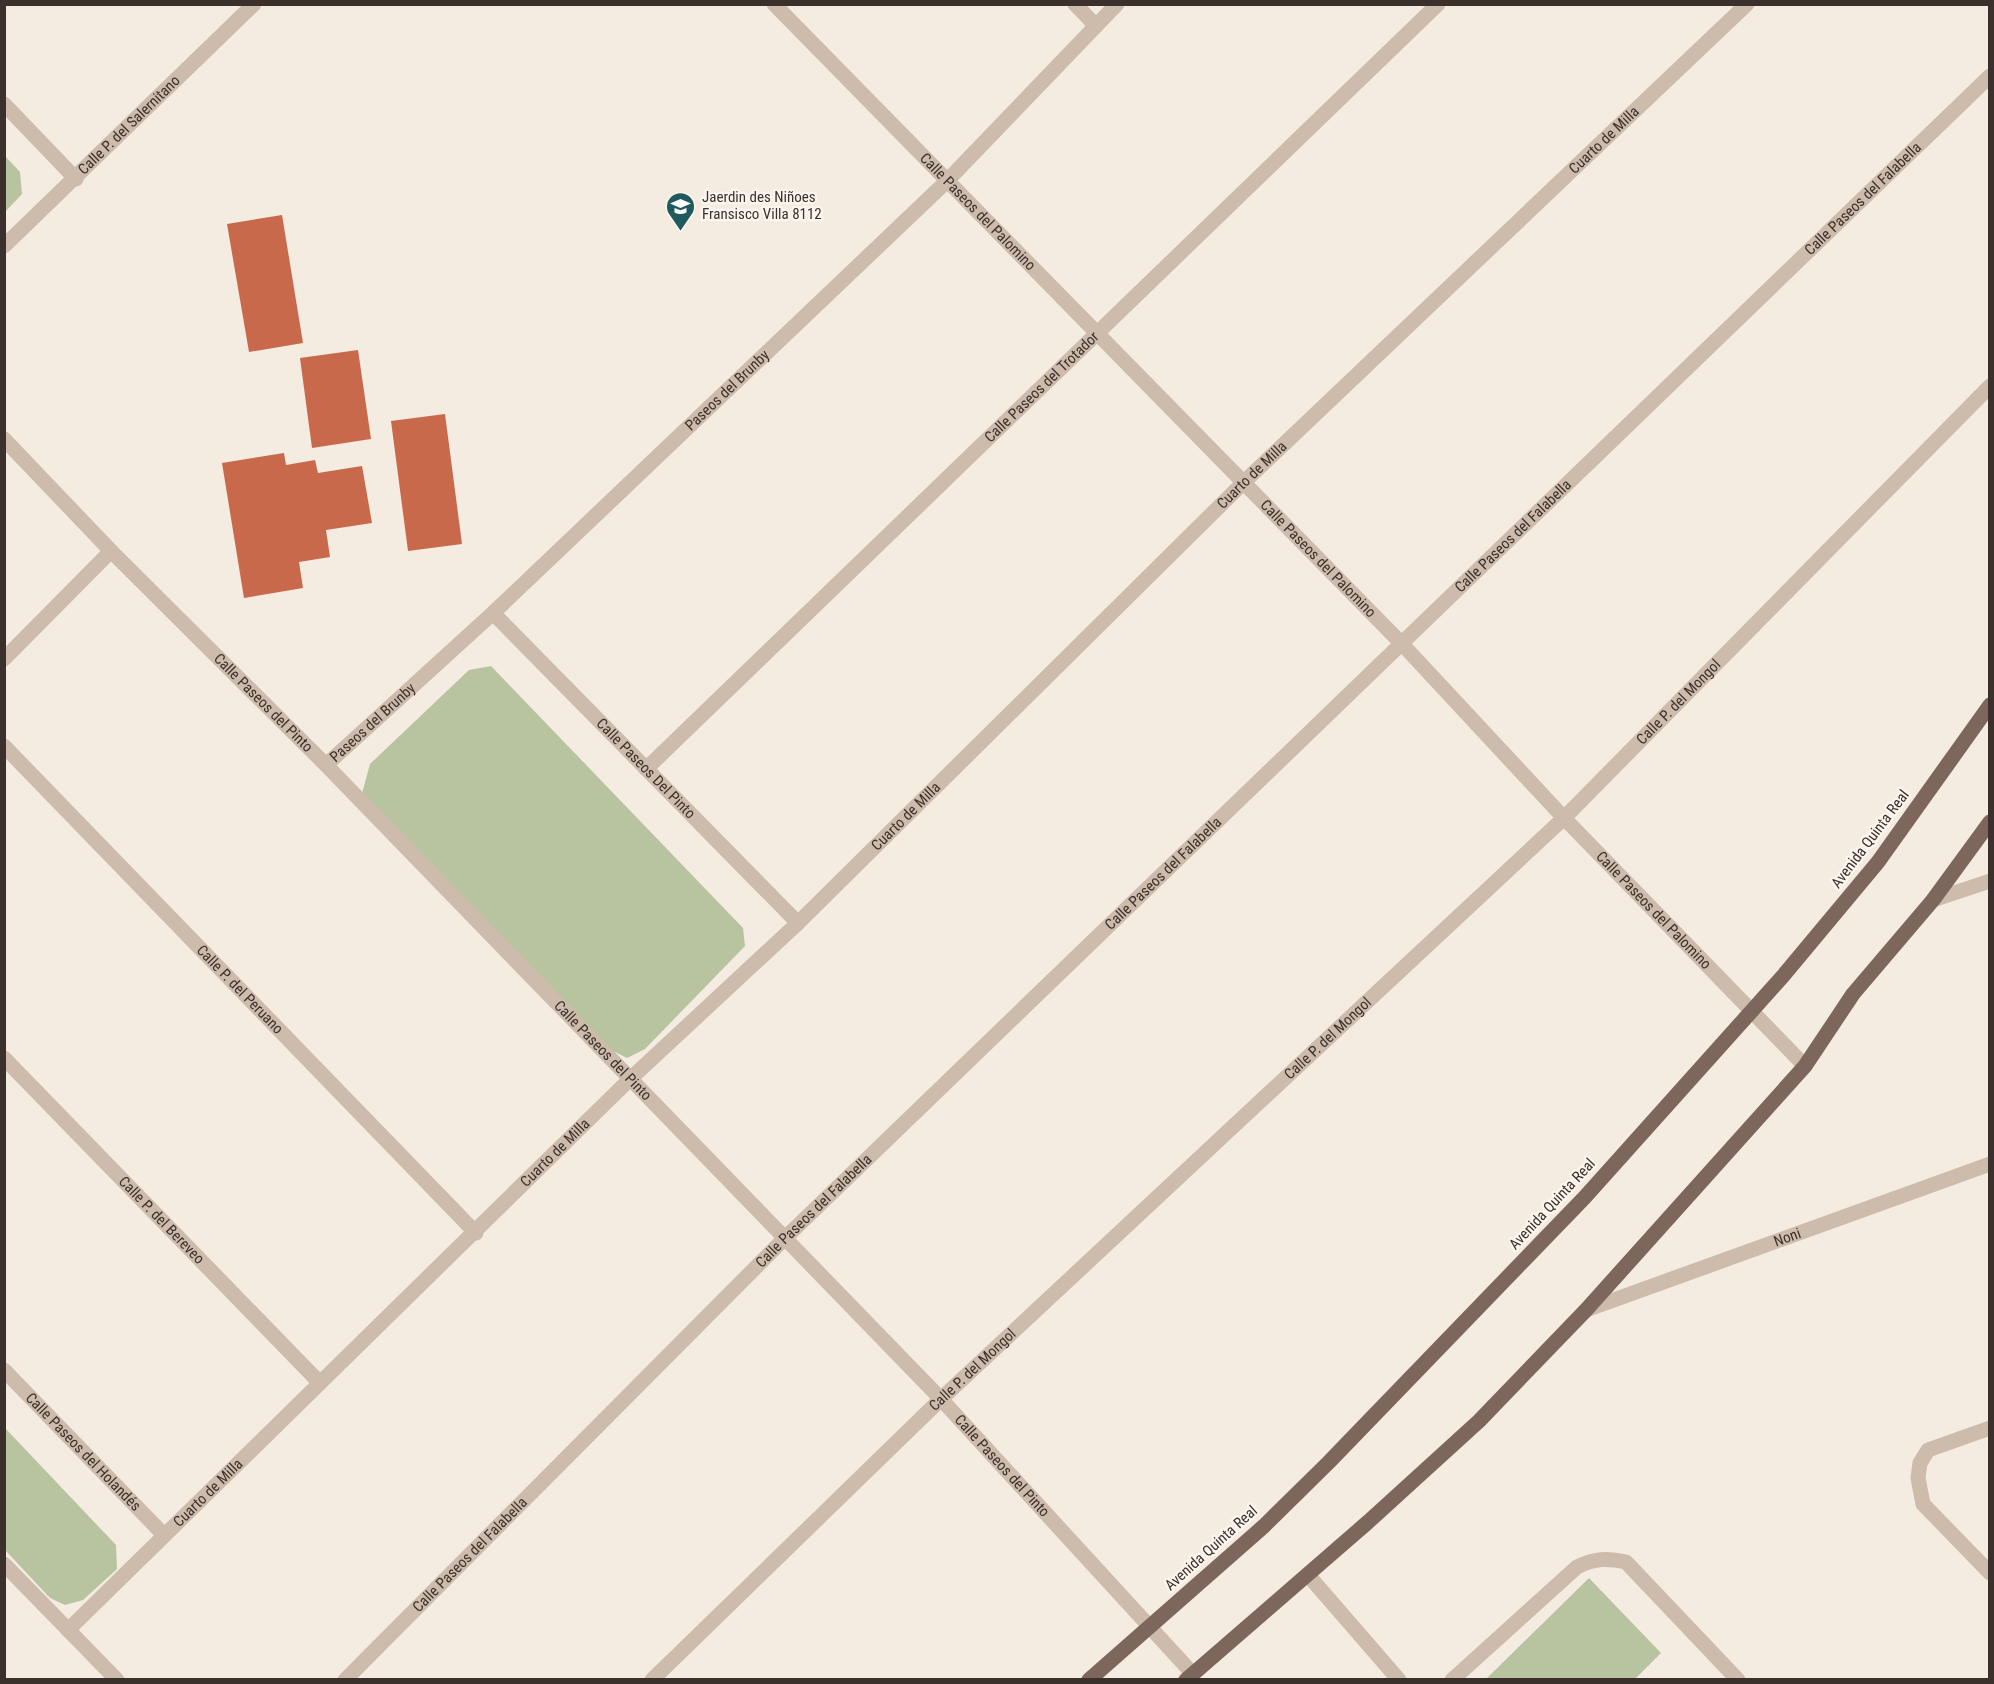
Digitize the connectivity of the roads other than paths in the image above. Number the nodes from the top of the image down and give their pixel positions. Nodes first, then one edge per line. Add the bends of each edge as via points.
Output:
1 (254, 4) edge
2 (774, 4) edge
3 (1075, 4) edge
4 (1117, 4) edge
5 (1438, 4) edge
6 (1747, 4) edge
7 (1095, 26) junction
8 (1989, 76) edge
9 (4, 104) edge
10 (76, 179) junction
11 (946, 182) junction
12 (4, 246) edge
13 (1099, 335) junction
14 (1989, 387) edge
15 (4, 439) edge
16 (1243, 483) junction
17 (111, 551) junction
18 (493, 613) junction
19 (1402, 645) junction
20 (4, 659) edge
21 (1989, 705) edge
22 (4, 746) edge
23 (326, 765) junction
24 (646, 769) junction
25 (1564, 818) junction
26 (1989, 822) edge
27 (1989, 881) edge
28 (1933, 900) junction
29 (798, 923) junction
30 (1751, 1013) junction
31 (4, 1058) edge
32 (1805, 1066) junction
33 (629, 1080) junction
34 (1989, 1164) edge
35 (476, 1233) junction
36 (784, 1239) junction
37 (1586, 1310) junction
38 (4, 1370) edge
39 (320, 1383) junction
40 (941, 1399) junction
41 (1989, 1428) edge
42 (163, 1534) junction
43 (4, 1564) edge
44 (1989, 1573) edge
45 (1308, 1575) junction
46 (1149, 1628) junction
47 (68, 1630) junction
48 (1190, 1677) edge
49 (117, 1680) edge
50 (345, 1680) edge
51 (652, 1680) edge
52 (1089, 1680) edge
53 (1399, 1680) edge
54 (1452, 1680) edge
55 (1738, 1680) edge

1 - 10 street, Calle P. del Salernitano
2 - 11 street, Calle Paseos del Palomino
3 - 7 street
4 - 7 street, Paseos del Brunby
5 - 13 street, Calle Paseos del Trotador
6 - 16 street, Cuarto de Milla
7 - 11 street, Paseos del Brunby
8 - 19 street, Calle Paseos del Falabella
9 - 10 street
10 - 12 street, Calle P. del Salernitano
11 - 13 street, Calle Paseos del Palomino
11 - 18 street, Paseos del Brunby
13 - 16 street, Calle Paseos del Palomino
13 - 24 street, Calle Paseos del Trotador
14 - 25 street, Calle P. del Mongol
15 - 17 street, Calle Paseos del Pinto
16 - 19 street, Calle Paseos del Palomino
16 - 29 street, Cuarto de Milla
17 - 20 street
17 - 23 street, Calle Paseos del Pinto
18 - 23 street, Paseos del Brunby
18 - 24 street, Calle Paseos Del Pinto
19 - 25 street, Calle Paseos del Palomino
19 - 36 street, Calle Paseos del Falabella
21 - 30 main road, Avenida Quinta Real via 1878,862
22 - 35 street, Calle P. del Peruano
23 - 33 street, Calle Paseos del Pinto
24 - 29 street, Calle Paseos Del Pinto
25 - 30 street, Calle Paseos del Palomino
25 - 40 street, Calle P. del Mongol
26 - 28 main road
27 - 28 street
28 - 32 main road via 1853,994
29 - 33 street, Cuarto de Milla
30 - 32 street, Calle Paseos del Palomino
30 - 46 main road, Avenida Quinta Real via 1584,1197 1329,1462
31 - 39 street, Calle P. del Bereveo
32 - 37 main road
33 - 35 street, Cuarto de Milla
33 - 36 street, Calle Paseos del Pinto
34 - 37 street, Noni
35 - 39 street, Cuarto de Milla
36 - 40 street, Calle Paseos del Pinto
36 - 50 street, Calle Paseos del Falabella
37 - 45 main road via 1479,1421
38 - 42 street, Calle Paseos del Holandés
39 - 42 street, Cuarto de Milla
40 - 46 street, Calle Paseos del Pinto
40 - 51 street, Calle P. del Mongol
41 - 44 street via 1928,1450 1920,1463 1918,1478 1923,1504
42 - 47 street, Cuarto de Milla
43 - 47 street
45 - 48 main road
45 - 53 street
46 - 48 street, Calle Paseos del Pinto
46 - 52 main road, Avenida Quinta Real
47 - 49 street
54 - 55 street via 1577,1567 1608,1558 1626,1562

